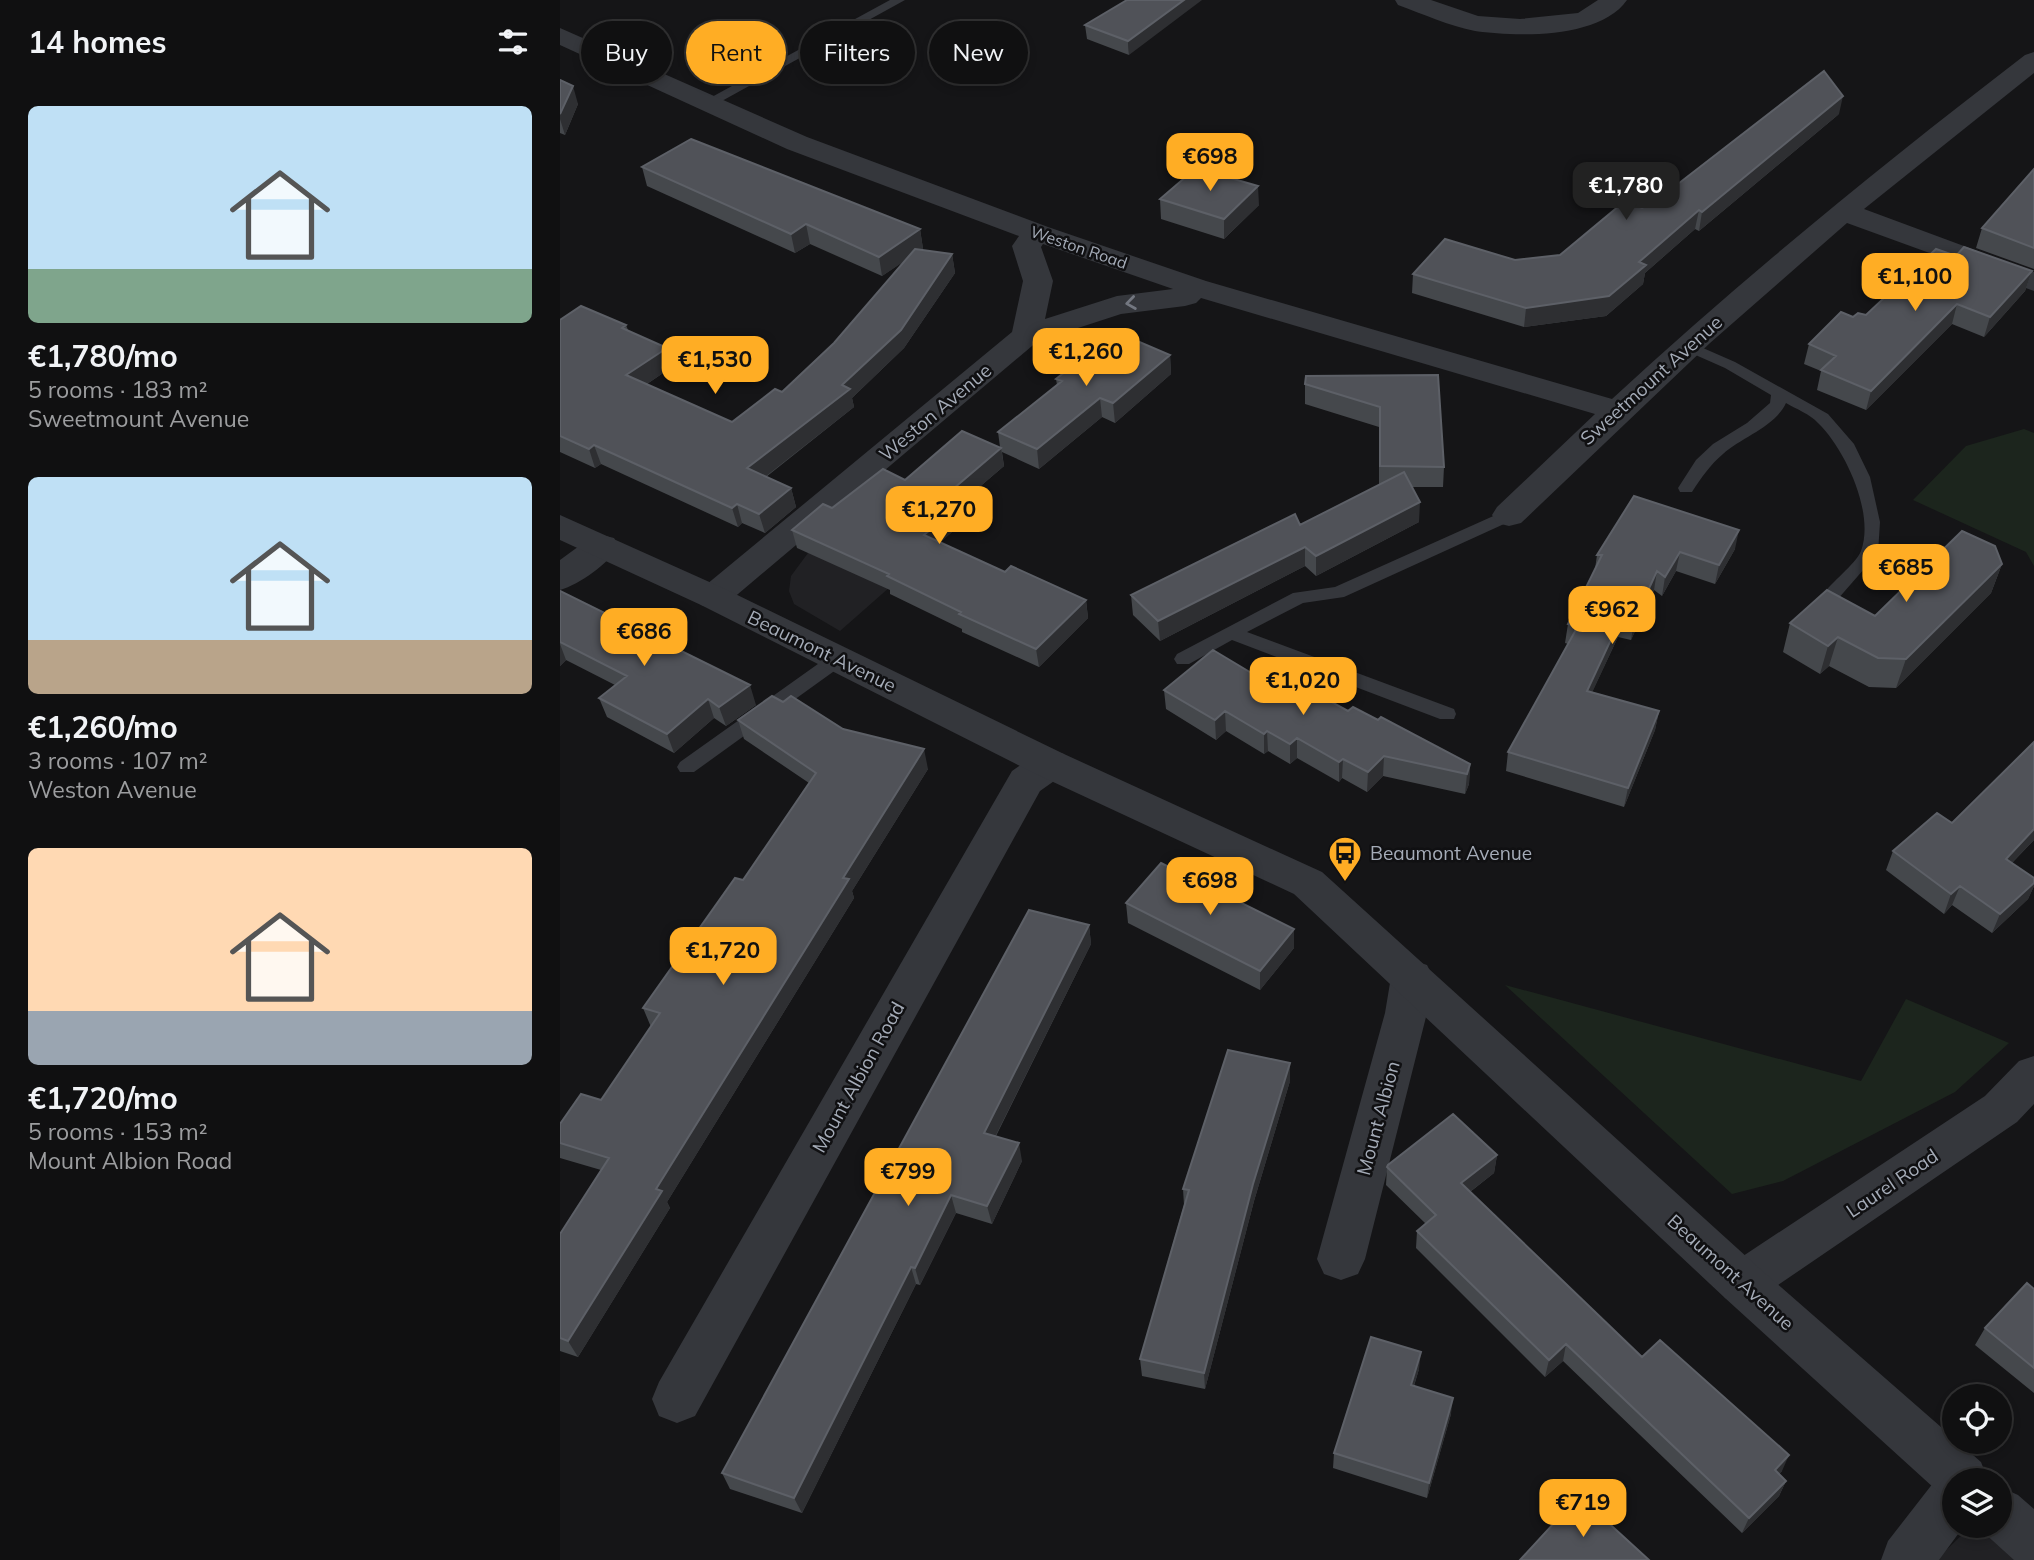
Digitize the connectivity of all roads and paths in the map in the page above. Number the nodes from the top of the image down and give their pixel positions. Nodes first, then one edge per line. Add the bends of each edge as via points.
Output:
1 (899, 0) edge
2 (1406, 0) edge
3 (1615, 0) edge
4 (560, 36) edge
5 (2034, 60) edge
6 (706, 104) junction
7 (1844, 212) junction
8 (1038, 233) junction
9 (2034, 282) edge
10 (1195, 287) junction
11 (1027, 335) junction
12 (1687, 346) junction
13 (1779, 392) junction
14 (1616, 410) junction
15 (1686, 488) dead end
16 (1509, 515) joint
17 (560, 526) edge
18 (602, 547) junction
19 (560, 578) edge
20 (1831, 596) edge
21 (713, 597) junction
22 (1231, 633) junction
23 (838, 659) junction
24 (1182, 659) dead end
25 (1447, 714) dead end
26 (1050, 764) junction
27 (687, 767) dead end
28 (1412, 977) junction
29 (2034, 1074) edge
30 (1341, 1259) dead end
31 (1742, 1283) junction
32 (677, 1399) dead end
33 (1950, 1468) edge
34 (1942, 1513) edge
35 (2012, 1524) edge
36 (2034, 1543) edge
37 (1907, 1560) edge

1 - 6 lane
2 - 3 street via 1475,23 1520,27 1586,19
4 - 6 street, Weston Road
5 - 7 street, Sweetmount Avenue
6 - 8 street, Weston Road
7 - 9 street
7 - 12 street, Sweetmount Avenue
8 - 10 street, Weston Road
8 - 11 street via 1026,246 1038,281
10 -> 11 street, Weston Avenue via 1185,297 1117,305
10 - 14 street, Weston Road
11 - 21 street, Weston Avenue
12 - 13 lane
12 - 14 street, Sweetmount Avenue
13 - 15 lane via 1778,405 1719,448
13 - 20 lane via 1822,417 1846,444 1863,477 1872,522 1869,554
14 - 16 street, Sweetmount Avenue
16 - 22 lane, Sweetmount Avenue via 1338,593 1299,597
17 - 18 street, Beaumont Avenue
18 - 19 street
18 - 21 street, Beaumont Avenue
21 - 23 street, Beaumont Avenue
22 - 24 lane, Sweetmount Avenue
22 - 25 lane
23 - 26 street, Beaumont Avenue
23 - 27 lane
26 - 28 street, Beaumont Avenue via 1308,883
26 - 32 street, Mount Albion Road via 1026,781
28 - 30 street, Mount Albion
28 - 31 street, Beaumont Avenue
29 - 31 street, Laurel Road via 2001,1109
31 - 33 street, Beaumont Avenue
34 - 37 street
35 - 36 street

